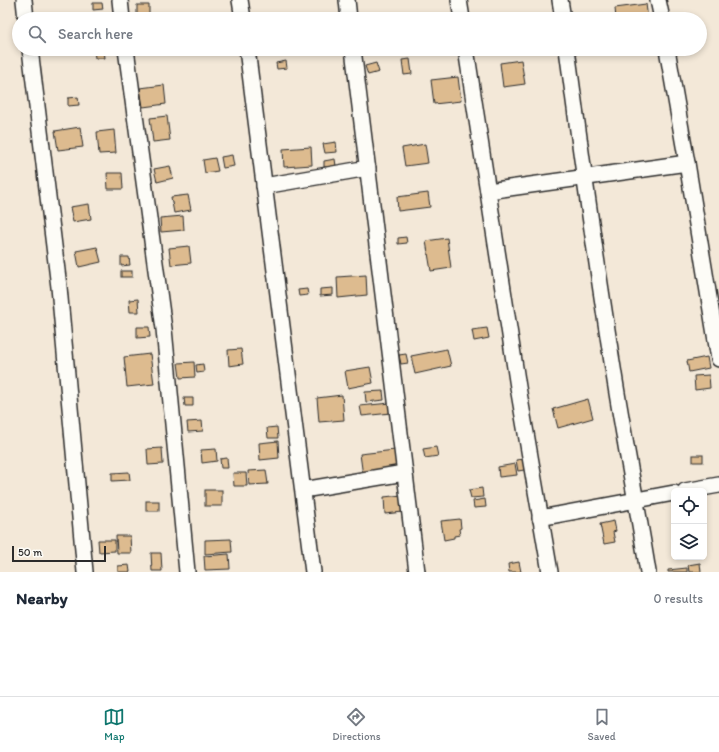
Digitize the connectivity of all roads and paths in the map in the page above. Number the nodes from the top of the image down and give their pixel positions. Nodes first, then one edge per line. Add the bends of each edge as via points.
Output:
1 (24, 0) edge
2 (120, 0) edge
3 (240, 0) edge
4 (347, 0) edge
5 (459, 0) edge
6 (560, 0) edge
7 (658, 0) edge
8 (25, 12) edge
9 (121, 12) edge
10 (242, 12) edge
11 (348, 12) edge
12 (461, 12) edge
13 (562, 12) edge
14 (661, 12) edge
15 (31, 56) edge
16 (127, 56) edge
17 (248, 56) edge
18 (354, 56) edge
19 (467, 56) edge
20 (568, 56) edge
21 (668, 56) edge
22 (687, 163) junction
23 (368, 168) junction
24 (584, 178) junction
25 (264, 186) junction
26 (488, 191) junction
27 (719, 359) edge
28 (404, 474) junction
29 (719, 485) edge
30 (702, 488) edge
31 (303, 490) junction
32 (671, 494) edge
33 (637, 500) junction
34 (540, 518) junction
35 (85, 572) edge
36 (187, 572) edge
37 (313, 572) edge
38 (417, 572) edge
39 (550, 572) edge
40 (648, 572) edge

1 - 8 street
2 - 9 street
3 - 10 street
4 - 11 street
5 - 12 street
6 - 13 street
7 - 14 street
15 - 35 street via 59,287
16 - 36 street via 164,329
17 - 25 street
18 - 23 street
19 - 26 street
20 - 24 street
21 - 22 street
22 - 24 street
22 - 27 street
23 - 25 street
23 - 28 street
24 - 26 street
24 - 33 street via 616,389
25 - 31 street
26 - 34 street
28 - 31 street
28 - 38 street
29 - 30 street
31 - 37 street
32 - 33 street
33 - 34 street
33 - 40 street
34 - 39 street

